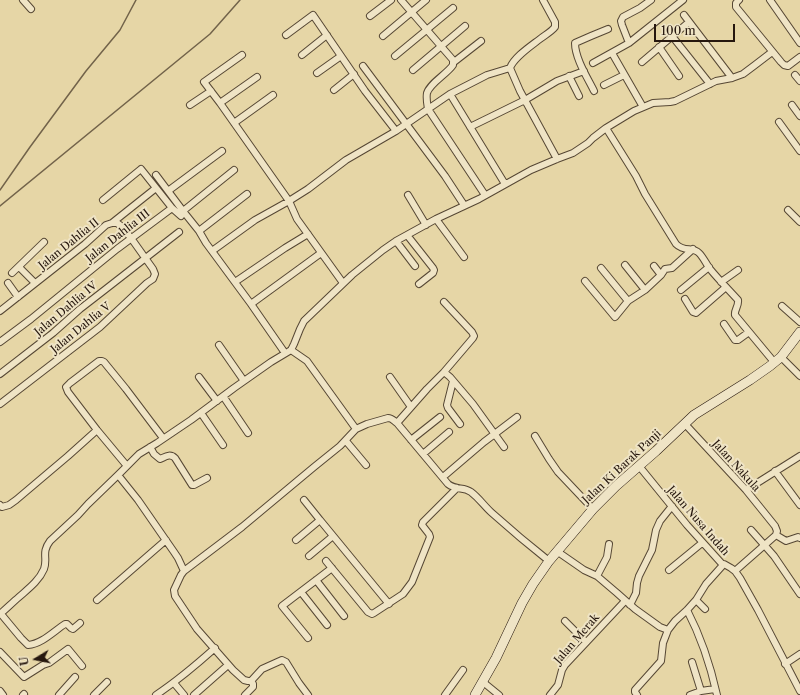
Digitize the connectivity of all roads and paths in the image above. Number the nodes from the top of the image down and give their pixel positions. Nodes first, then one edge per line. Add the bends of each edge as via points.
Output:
1 (23, 0) edge
2 (391, 0) edge
3 (401, 0) edge
4 (426, 0) edge
5 (543, 0) edge
6 (651, 0) edge
7 (739, 0) edge
8 (770, 0) edge
9 (680, 1) edge
10 (453, 8) dead end
11 (31, 9) dead end
12 (412, 12) junction
13 (684, 15) dead end
14 (370, 16) dead end
15 (689, 22) junction
16 (465, 26) dead end
17 (608, 29) dead end
18 (427, 30) junction
19 (286, 35) dead end
20 (327, 35) junction
21 (383, 36) dead end
22 (672, 36) junction
23 (481, 41) dead end
24 (800, 42) edge
25 (629, 43) junction
26 (441, 47) junction
27 (659, 47) junction
28 (772, 52) junction
29 (612, 53) junction
30 (242, 55) dead end
31 (302, 55) dead end
32 (341, 56) junction
33 (395, 56) dead end
34 (800, 57) edge
35 (454, 62) junction
36 (642, 62) dead end
37 (593, 63) dead end
38 (362, 66) dead end
39 (510, 68) junction
40 (413, 70) dead end
41 (584, 71) junction
42 (318, 72) dead end
43 (354, 74) junction
44 (624, 74) junction
45 (795, 75) dead end
46 (257, 76) dead end
47 (569, 76) junction
48 (679, 76) dead end
49 (732, 78) junction
50 (800, 81) edge
51 (710, 84) junction
52 (604, 85) dead end
53 (334, 90) dead end
54 (211, 91) junction
55 (594, 91) dead end
56 (450, 94) junction
57 (273, 95) dead end
58 (579, 96) dead end
59 (525, 100) junction
60 (220, 103) junction
61 (190, 105) dead end
62 (792, 105) dead end
63 (643, 107) junction
64 (428, 109) junction
65 (800, 116) edge
66 (779, 122) dead end
67 (234, 123) junction
68 (406, 124) junction
69 (470, 127) junction
70 (606, 128) junction
71 (396, 131) junction
72 (222, 151) dead end
73 (800, 151) edge
74 (556, 159) junction
75 (234, 170) dead end
76 (156, 175) dead end
77 (505, 184) junction
78 (156, 188) junction
79 (168, 191) junction
80 (247, 194) dead end
81 (408, 195) dead end
82 (485, 195) junction
83 (103, 200) dead end
84 (289, 201) junction
85 (464, 205) junction
86 (172, 208) junction
87 (788, 210) dead end
88 (182, 213) junction
89 (436, 219) junction
90 (800, 222) edge
91 (112, 223) junction
92 (426, 225) junction
93 (199, 231) junction
94 (179, 232) dead end
95 (308, 234) junction
96 (407, 235) junction
97 (131, 238) junction
98 (396, 241) junction
99 (44, 242) dead end
100 (212, 250) junction
101 (693, 250) junction
102 (321, 253) junction
103 (464, 257) dead end
104 (145, 258) junction
105 (625, 265) dead end
106 (415, 266) dead end
107 (654, 266) dead end
108 (19, 267) junction
109 (709, 267) junction
110 (601, 268) dead end
111 (738, 270) dead end
112 (12, 273) dead end
113 (661, 275) junction
114 (585, 281) dead end
115 (235, 282) junction
116 (721, 282) junction
117 (8, 283) dead end
118 (35, 283) junction
119 (343, 283) junction
120 (419, 284) dead end
121 (726, 287) junction
122 (645, 290) junction
123 (681, 290) dead end
124 (18, 297) junction
125 (685, 299) dead end
126 (628, 301) junction
127 (444, 302) dead end
128 (251, 304) junction
129 (782, 306) dead end
130 (0, 311) edge
131 (800, 322) edge
132 (724, 324) dead end
133 (749, 332) junction
134 (800, 332) edge
135 (0, 342) edge
136 (219, 345) dead end
137 (288, 352) junction
138 (777, 360) junction
139 (444, 372) junction
140 (0, 374) edge
141 (800, 376) edge
142 (199, 377) dead end
143 (390, 377) dead end
144 (244, 381) junction
145 (453, 381) junction
146 (223, 396) junction
147 (216, 401) junction
148 (0, 404) edge
149 (411, 407) junction
150 (201, 413) junction
151 (440, 417) dead end
152 (517, 417) dead end
153 (397, 423) junction
154 (460, 424) dead end
155 (685, 424) junction
156 (356, 429) junction
157 (97, 430) junction
158 (449, 432) dead end
159 (248, 434) dead end
160 (495, 434) junction
161 (535, 436) dead end
162 (163, 438) junction
163 (411, 440) junction
164 (346, 441) junction
165 (223, 445) dead end
166 (150, 447) junction
167 (504, 447) dead end
168 (423, 454) junction
169 (800, 456) edge
170 (127, 466) junction
171 (366, 466) dead end
172 (639, 466) junction
173 (775, 471) junction
174 (118, 475) junction
175 (442, 477) junction
176 (207, 478) dead end
177 (457, 488) junction
178 (746, 490) junction
179 (304, 500) dead end
180 (0, 505) edge
181 (800, 505) edge
182 (672, 506) junction
183 (593, 510) junction
184 (320, 520) junction
185 (752, 530) dead end
186 (776, 535) junction
187 (333, 536) junction
188 (800, 538) edge
189 (166, 540) junction
190 (296, 540) dead end
191 (702, 543) junction
192 (609, 544) dead end
193 (765, 545) junction
194 (558, 552) junction
195 (309, 556) dead end
196 (326, 561) dead end
197 (549, 561) junction
198 (722, 565) junction
199 (332, 568) junction
200 (669, 570) dead end
201 (184, 571) junction
202 (736, 571) junction
203 (597, 576) junction
204 (316, 580) junction
205 (301, 592) junction
206 (800, 594) edge
207 (97, 600) dead end
208 (696, 600) junction
209 (627, 603) junction
210 (389, 604) junction
211 (688, 610) junction
212 (706, 610) dead end
213 (0, 614) edge
214 (344, 616) dead end
215 (565, 621) dead end
216 (80, 623) dead end
217 (327, 625) dead end
218 (668, 630) junction
219 (308, 638) dead end
220 (586, 642) junction
221 (215, 648) junction
222 (0, 652) edge
223 (800, 654) edge
224 (692, 662) dead end
225 (786, 664) junction
226 (228, 665) junction
227 (82, 666) dead end
228 (463, 670) dead end
229 (75, 677) dead end
230 (251, 681) junction
231 (107, 682) dead end
232 (483, 682) junction
233 (174, 683) junction
234 (0, 690) edge
235 (701, 691) junction
236 (716, 692) edge
237 (800, 692) edge
238 (3, 695) edge
239 (59, 695) edge
240 (94, 695) edge
241 (156, 695) edge
242 (184, 695) edge
243 (194, 695) edge
244 (245, 695) edge
245 (308, 695) edge
246 (445, 695) edge
247 (475, 695) edge
248 (498, 695) edge
249 (550, 695) edge
250 (637, 695) edge
251 (690, 695) edge

1 - 11 street
2 - 14 street
3 - 12 street
4 - 12 street
5 - 39 street via 555,22 555,27 516,59
6 - 25 street via 623,17 621,21
7 - 28 street via 736,7
8 - 24 street
9 - 25 street
10 - 18 street
12 - 18 street
12 - 21 street
13 - 15 street
15 - 22 street
15 - 49 street
16 - 26 street
17 - 41 street via 575,43
18 - 26 street
18 - 33 street
19 - 20 street via 313,15
20 - 31 street
20 - 32 street
22 - 27 street
22 - 51 street
23 - 35 street
25 - 29 street
26 - 35 street
26 - 40 street
27 - 36 street
27 - 48 street
28 - 34 street via 786,66
28 - 49 street via 743,74
29 - 37 street
29 - 44 street
30 - 54 street via 204,82
32 - 42 street
32 - 43 street
35 - 64 street via 429,88
38 - 68 street
39 - 56 street via 487,75
39 - 59 street
41 - 47 street
41 - 55 street
43 - 53 street
43 - 71 street
44 - 52 street
44 - 63 street
45 - 50 street
46 - 60 street
47 - 58 street
47 - 59 street
49 - 51 street
51 - 63 street via 670,102 653,103
54 - 60 street
54 - 61 street
56 - 64 street
56 - 69 street
57 - 67 street
59 - 69 street
59 - 74 street
60 - 67 street
62 - 65 street
63 - 70 street
64 - 68 street
64 - 82 street
66 - 73 street
67 - 84 street
68 - 71 street
68 - 85 street
69 - 77 street
70 - 74 street via 573,153
70 - 101 street via 676,244 682,249
71 - 84 street via 346,160
72 - 79 street
74 - 77 street
75 - 88 street
76 - 79 street
77 - 82 street
78 - 83 street via 141,169
78 - 86 street
78 - 91 street
79 - 88 street
80 - 93 street
81 - 92 street
82 - 85 street
84 - 95 street via 297,219
84 - 100 street via 255,220
85 - 89 street
86 - 88 street
86 - 97 street, Jalan Dahlia III
87 - 90 street
88 - 93 street
89 - 92 street
89 - 103 street
91 - 97 street, Jalan Dahlia II via 121,226
91 - 118 street, Jalan Dahlia II via 106,225
92 - 96 street
93 - 100 street
94 - 104 street, Jalan Dahlia IV
95 - 102 street
95 - 115 street
96 - 98 street
96 - 120 street via 434,270
97 - 104 street, Jalan Dahlia II
97 - 135 street, Jalan Dahlia III
98 - 106 street
98 - 119 street
99 - 108 street
100 - 115 street
101 - 109 street via 699,253
101 - 113 street via 672,268 665,269
102 - 119 street
102 - 128 street
104 - 140 street, Jalan Dahlia IV
104 - 148 street, Jalan Dahlia V via 155,274 153,279 100,327
105 - 122 street
107 - 113 street
108 - 112 street
108 - 118 street
109 - 116 street
109 - 123 street
110 - 126 street
111 - 116 street
113 - 122 street
114 - 126 street via 615,317
115 - 128 street
116 - 121 street
117 - 124 street
118 - 124 street, Jalan Dahlia II
119 - 137 street via 304,320
121 - 125 street via 696,313
121 - 133 street via 738,300 735,315
122 - 126 street
124 - 130 street, Jalan Dahlia II
127 - 139 street via 474,336
128 - 137 street
129 - 131 street
132 - 133 street via 735,340
133 - 138 street
134 - 138 street, Jalan Ki Barak Panji
136 - 144 street
137 - 144 street
137 - 156 street via 307,361
138 - 141 street
138 - 155 street, Jalan Ki Barak Panji via 694,415
139 - 145 street
139 - 149 street
142 - 147 street
143 - 149 street
144 - 146 street
145 - 154 street via 447,405
145 - 160 street
146 - 147 street
146 - 159 street
147 - 150 street
149 - 153 street
150 - 162 street
150 - 165 street
151 - 163 street
152 - 160 street
153 - 156 street via 388,418
153 - 163 street
155 - 172 street, Jalan Ki Barak Panji
155 - 178 street, Jalan Nakula
156 - 164 street
157 - 162 street via 66,387 102,361
157 - 170 street
157 - 180 street via 23,495 9,505
158 - 168 street
160 - 167 street
160 - 175 street
161 - 183 street via 558,472
162 - 166 street
163 - 168 street
164 - 171 street
164 - 201 street
166 - 170 street
166 - 176 street via 160,459 173,456 192,485
168 - 175 street
169 - 173 street
170 - 174 street
172 - 182 street, Jalan Nusa Indah
172 - 183 street, Jalan Ki Barak Panji
173 - 178 street
173 - 181 street
174 - 189 street
174 - 213 street via 50,541 46,546 42,573
175 - 177 street via 452,487
177 - 197 street via 470,491 505,525
177 - 210 street via 423,522 429,539 411,583 403,594
178 - 186 street, Jalan Nakula via 772,522
179 - 184 street
182 - 191 street, Jalan Nusa Indah
182 - 209 street via 660,521 652,550 639,576 636,594
183 - 194 street, Jalan Ki Barak Panji
184 - 187 street
184 - 190 street
185 - 193 street
186 - 188 street via 786,541
186 - 193 street
187 - 195 street
187 - 210 street
189 - 201 street
189 - 207 street
191 - 198 street, Jalan Nusa Indah
191 - 200 street
192 - 203 street via 607,557
193 - 202 street
193 - 206 street
194 - 197 street, Jalan Ki Barak Panji
194 - 203 street
196 - 199 street
197 - 232 street, Jalan Ki Barak Panji via 522,603
198 - 202 street, Jalan Nusa Indah
198 - 208 street
199 - 204 street
199 - 210 street via 369,614
201 - 221 street via 174,593 197,629
202 - 225 street
203 - 209 street
204 - 205 street
204 - 214 street
205 - 217 street
205 - 219 street via 282,606
208 - 211 street
208 - 212 street
209 - 218 street
209 - 220 street, Jalan Merak
211 - 218 street
211 - 236 street
213 - 216 street via 28,645 42,640 65,624 73,629
215 - 220 street
218 - 250 street via 663,643 661,661 636,690
220 - 249 street, Jalan Merak via 565,665 558,685
221 - 226 street
221 - 233 street
222 - 227 street via 24,677 68,649
223 - 225 street
224 - 235 street
225 - 237 street
226 - 230 street via 244,680
226 - 243 street
228 - 246 street
229 - 239 street
230 - 244 street via 253,687
230 - 245 street via 262,669 282,660 286,662
231 - 240 street
232 - 247 street, Jalan Ki Barak Panji
232 - 248 street
233 - 241 street
233 - 242 street
234 - 238 street
235 - 236 street
235 - 251 street

